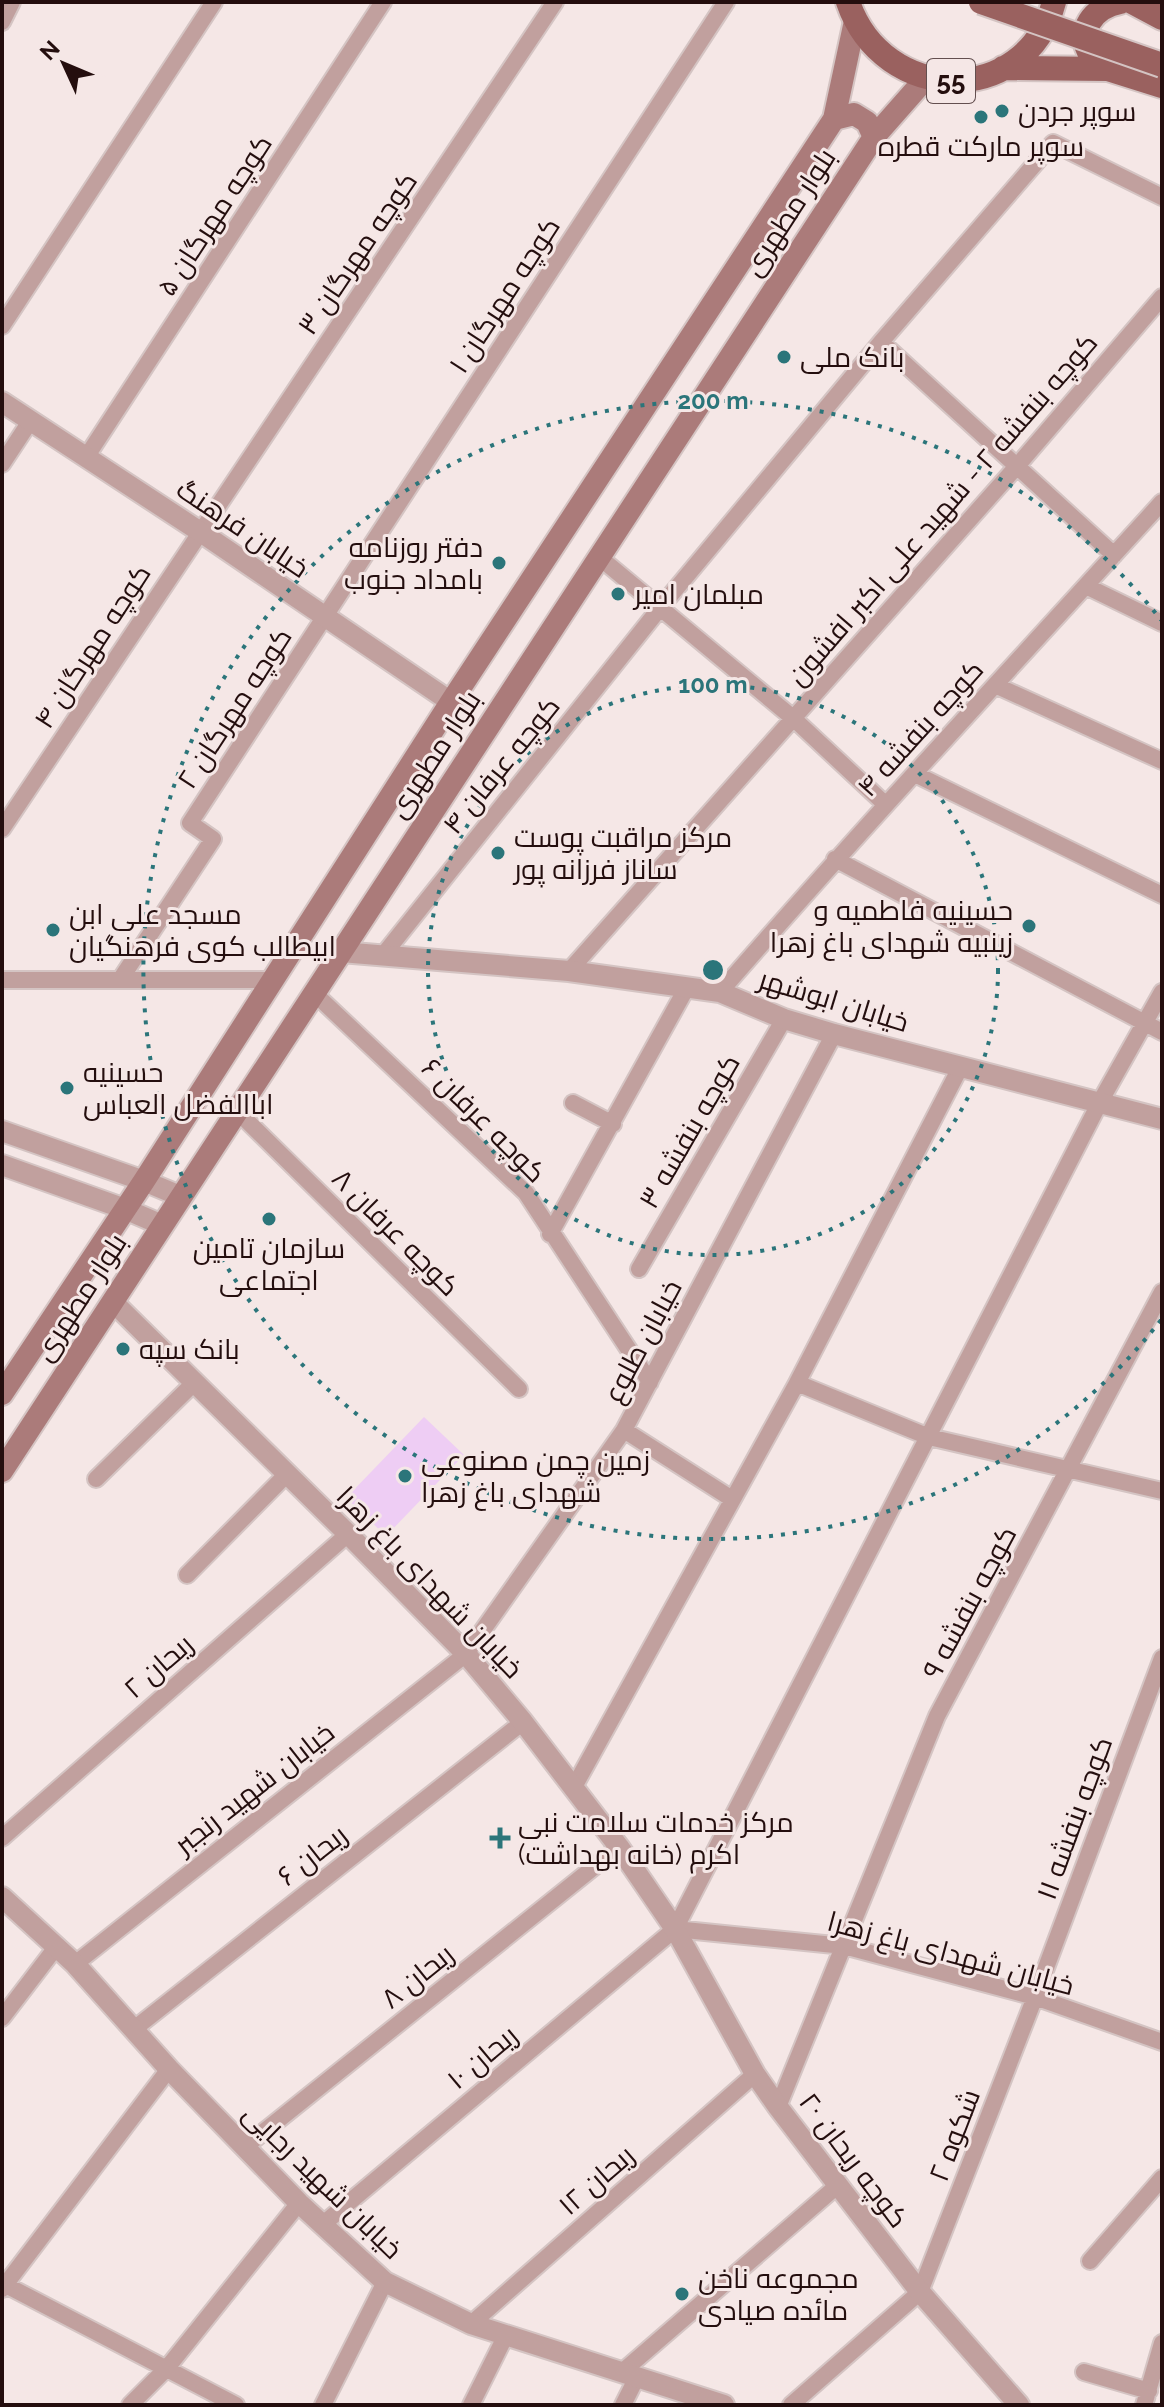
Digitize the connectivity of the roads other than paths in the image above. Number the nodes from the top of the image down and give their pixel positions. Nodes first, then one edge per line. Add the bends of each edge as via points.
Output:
1 (12, 2) edge
2 (214, 2) edge
3 (383, 2) edge
4 (555, 2) edge
5 (726, 2) edge
6 (981, 2) edge
7 (1054, 2) edge
8 (1120, 2) edge
9 (1132, 2) edge
10 (849, 7) edge
11 (1162, 18) edge
12 (2, 22) edge
13 (1162, 65) edge
14 (1003, 68) junction
15 (1108, 69) junction
16 (926, 78) junction
17 (1162, 86) edge
18 (834, 119) junction
19 (874, 137) junction
20 (1162, 197) edge
21 (1162, 297) edge
22 (2, 326) edge
23 (881, 342) junction
24 (2, 402) edge
25 (31, 420) junction
26 (87, 456) junction
27 (2, 464) edge
28 (1018, 465) junction
29 (1162, 502) edge
30 (199, 531) junction
31 (1114, 555) junction
32 (599, 557) junction
33 (1086, 586) junction
34 (660, 608) junction
35 (325, 617) junction
36 (1162, 623) edge
37 (995, 685) junction
38 (451, 702) junction
39 (793, 718) junction
40 (1162, 761) edge
41 (915, 774) junction
42 (886, 805) junction
43 (2, 829) edge
44 (835, 859) junction
45 (1162, 895) edge
46 (341, 952) junction
47 (384, 954) junction
48 (569, 971) junction
49 (2, 980) edge
50 (120, 980) junction
51 (273, 980) junction
52 (686, 989) junction
53 (720, 992) junction
54 (1162, 992) edge
55 (314, 993) junction
56 (784, 1019) junction
57 (1143, 1023) junction
58 (1162, 1032) edge
59 (834, 1034) junction
60 (961, 1066) junction
61 (1100, 1102) junction
62 (573, 1103) dead end
63 (237, 1111) junction
64 (1162, 1119) edge
65 (613, 1124) junction
66 (2, 1131) edge
67 (2, 1165) edge
68 (144, 1181) junction
69 (180, 1196) junction
70 (125, 1209) junction
71 (162, 1225) junction
72 (550, 1234) junction
73 (639, 1269) dead end
74 (1162, 1292) edge
75 (113, 1302) junction
76 (195, 1382) junction
77 (650, 1382) junction
78 (797, 1383) junction
79 (519, 1389) dead end
80 (2, 1394) edge
81 (624, 1430) junction
82 (929, 1437) junction
83 (1070, 1468) junction
84 (2, 1471) edge
85 (287, 1474) junction
86 (96, 1479) dead end
87 (1162, 1491) edge
88 (732, 1499) junction
89 (348, 1534) junction
90 (187, 1575) dead end
91 (466, 1654) junction
92 (1162, 1658) edge
93 (523, 1722) junction
94 (574, 1787) junction
95 (2, 1838) edge
96 (619, 1847) junction
97 (2, 1897) edge
98 (675, 1929) junction
99 (57, 1946) junction
100 (844, 1946) junction
101 (75, 1964) junction
102 (1035, 1997) junction
103 (2, 2018) edge
104 (134, 2029) junction
105 (1162, 2042) edge
106 (169, 2069) junction
107 (755, 2074) junction
108 (778, 2107) junction
109 (246, 2146) junction
110 (1162, 2178) edge
111 (837, 2186) junction
112 (299, 2203) junction
113 (322, 2225) junction
114 (1090, 2261) dead end
115 (385, 2282) junction
116 (3, 2285) edge
117 (920, 2292) junction
118 (471, 2324) junction
119 (506, 2335) junction
120 (1162, 2343) edge
121 (167, 2368) junction
122 (1084, 2372) dead end
123 (629, 2375) junction
124 (1146, 2398) edge
125 (130, 2405) edge
126 (236, 2405) edge
127 (323, 2405) edge
128 (471, 2405) edge
129 (623, 2405) edge
130 (724, 2405) edge
131 (791, 2405) edge
132 (1019, 2405) edge

1 - 12 street
2 - 22 street
3 - 26 street, کوچه مهرگان ۵
4 - 30 street, کوچه مهرگان ۳
5 - 35 street, کوچه مهرگان ۱
6 - 13 main road, bridge
7 - 14 main road, 55 via 1042,31
8 - 15 main road via 1099,9 1085,34 1087,49
9 - 11 main road
10 - 16 main road, 55 via 867,41 884,57
10 - 18 main road, بلوار مطهری
14 - 15 main road, 55
14 - 16 main road, 55 via 960,81
15 - 17 main road, 55
16 - 19 main road, بلوار مطهری
18 - 19 main road via 854,114 867,122
18 - 38 main road, بلوار مطهری
19 - 32 main road, بلوار مطهری
20 - 23 street, کوچه عرفان ۴ via 1053,143
21 - 28 street, کوچه بنفشه ۲ - شهید علی اکبر افشون
23 - 28 street
23 - 34 street, کوچه عرفان ۴
24 - 25 street, خیابان فرهنگ
25 - 26 street, خیابان فرهنگ
25 - 27 street
26 - 30 street, خیابان فرهنگ
28 - 31 street
28 - 39 street, کوچه بنفشه ۲ - شهید علی اکبر افشون
29 - 31 street, کوچه بنفشه ۴
30 - 35 street, خیابان فرهنگ
30 - 43 street, کوچه مهرگان ۴
31 - 33 street, کوچه بنفشه ۴
32 - 34 street
32 - 46 main road, بلوار مطهری
33 - 36 street
33 - 37 street, کوچه بنفشه ۴
34 - 39 street
34 - 47 street, کوچه عرفان ۴
35 - 38 street, خیابان فرهنگ
35 - 50 street, کوچه مهرگان ۲ via 190,823 213,839
37 - 40 street
37 - 41 street, کوچه بنفشه ۴
38 - 51 main road, بلوار مطهری
39 - 42 street
39 - 48 street, کوچه بنفشه ۲ - شهید علی اکبر افشون
41 - 42 street, کوچه بنفشه ۴
41 - 45 street
42 - 44 street, کوچه بنفشه ۴
44 - 53 street, کوچه بنفشه ۴
44 - 57 street
46 - 47 street, خیابان ابوشهر
46 - 55 main road, بلوار مطهری
47 - 48 street, خیابان ابوشهر
48 - 52 street, خیابان ابوشهر
49 - 50 street
50 - 51 street
51 - 68 main road, بلوار مطهری
52 - 53 street, خیابان ابوشهر
52 - 65 street
53 - 56 street, خیابان ابوشهر
54 - 57 street
55 - 63 main road, بلوار مطهری
55 - 72 street, کوچه عرفان ۶ via 526,1193
56 - 59 street, خیابان ابوشهر
56 - 73 street, کوچه بنفشه ۳
57 - 58 street
57 - 61 street
59 - 60 street, خیابان ابوشهر
59 - 77 street, خیابان طلوع
60 - 61 street, خیابان ابوشهر
60 - 78 street
61 - 64 street, خیابان ابوشهر
61 - 82 street
62 - 65 street
63 - 69 main road, بلوار مطهری
63 - 79 street, کوچه عرفان ۸
65 - 72 street
66 - 68 street
67 - 70 street
68 - 69 street
68 - 70 main road, بلوار مطهری
69 - 71 main road, بلوار مطهری
70 - 71 street
70 - 80 main road, بلوار مطهری
71 - 75 main road, بلوار مطهری
72 - 77 street, کوچه عرفان ۶
74 - 83 street, کوچه بنفشه ۹
75 - 76 street, خیابان شهدای باغ‌ زهرا
75 - 84 main road, بلوار مطهری
76 - 85 street, خیابان شهدای باغ‌ زهرا
76 - 86 street
77 - 81 street, خیابان طلوع
78 - 82 street
78 - 88 street
81 - 88 street
81 - 91 street, خیابان طلوع
82 - 83 street
82 - 98 street
83 - 87 street
83 - 100 street, کوچه بنفشه ۹ via 937,1716
85 - 89 street, خیابان شهدای باغ‌ زهرا
85 - 90 street
88 - 94 street
89 - 91 street, خیابان شهدای باغ‌ زهرا
89 - 95 street, ریحان ۲
91 - 93 street, خیابان شهدای باغ‌ زهرا
91 - 101 street, خیابان شهید رنجبر
92 - 102 street, کوچه بنفشه ۱۱
93 - 94 street, خیابان شهدای باغ‌ زهرا
93 - 104 street, ریحان ۶
94 - 96 street, خیابان شهدای باغ‌ زهرا
96 - 98 street, خیابان شهدای باغ‌ زهرا
96 - 109 street, ریحان ۸
97 - 99 street, خیابان شهید رجایی
98 - 100 street, خیابان شهدای باغ زهرا
98 - 107 street, کوچه ریحان ۲۰
98 - 113 street, ریحان ۱۰
99 - 101 street, خیابان شهید رجایی
99 - 103 street
100 - 102 street, خیابان شهدای باغ زهرا
100 - 108 street, کوچه بنفشه ۹
101 - 104 street, خیابان شهید رجایی
102 - 105 street, خیابان شهدای باغ زهرا
102 - 117 street, شکوه ۲
104 - 106 street, خیابان شهید رجایی
106 - 109 street, خیابان شهید رجایی
106 - 116 street
107 - 108 street, کوچه ریحان ۲۰
107 - 118 street, ریحان ۱۲
108 - 111 street, کوچه ریحان ۲۰
109 - 112 street, خیابان شهید رجایی
110 - 114 street
111 - 117 street, کوچه ریحان ۲۰
111 - 123 street
112 - 113 street, خیابان شهید رجایی
112 - 121 street
113 - 115 street, خیابان شهید رجایی
115 - 118 street, خیابان شهید رجایی
115 - 127 street
116 - 121 street
117 - 131 street
117 - 132 street, کوچه ریحان ۲۰
118 - 119 street, خیابان شهید رجایی
119 - 123 street, خیابان شهید رجایی
119 - 128 street
120 - 124 street
121 - 125 street
121 - 126 street
122 - 124 street
123 - 129 street
123 - 130 street, خیابان شهید رجایی

